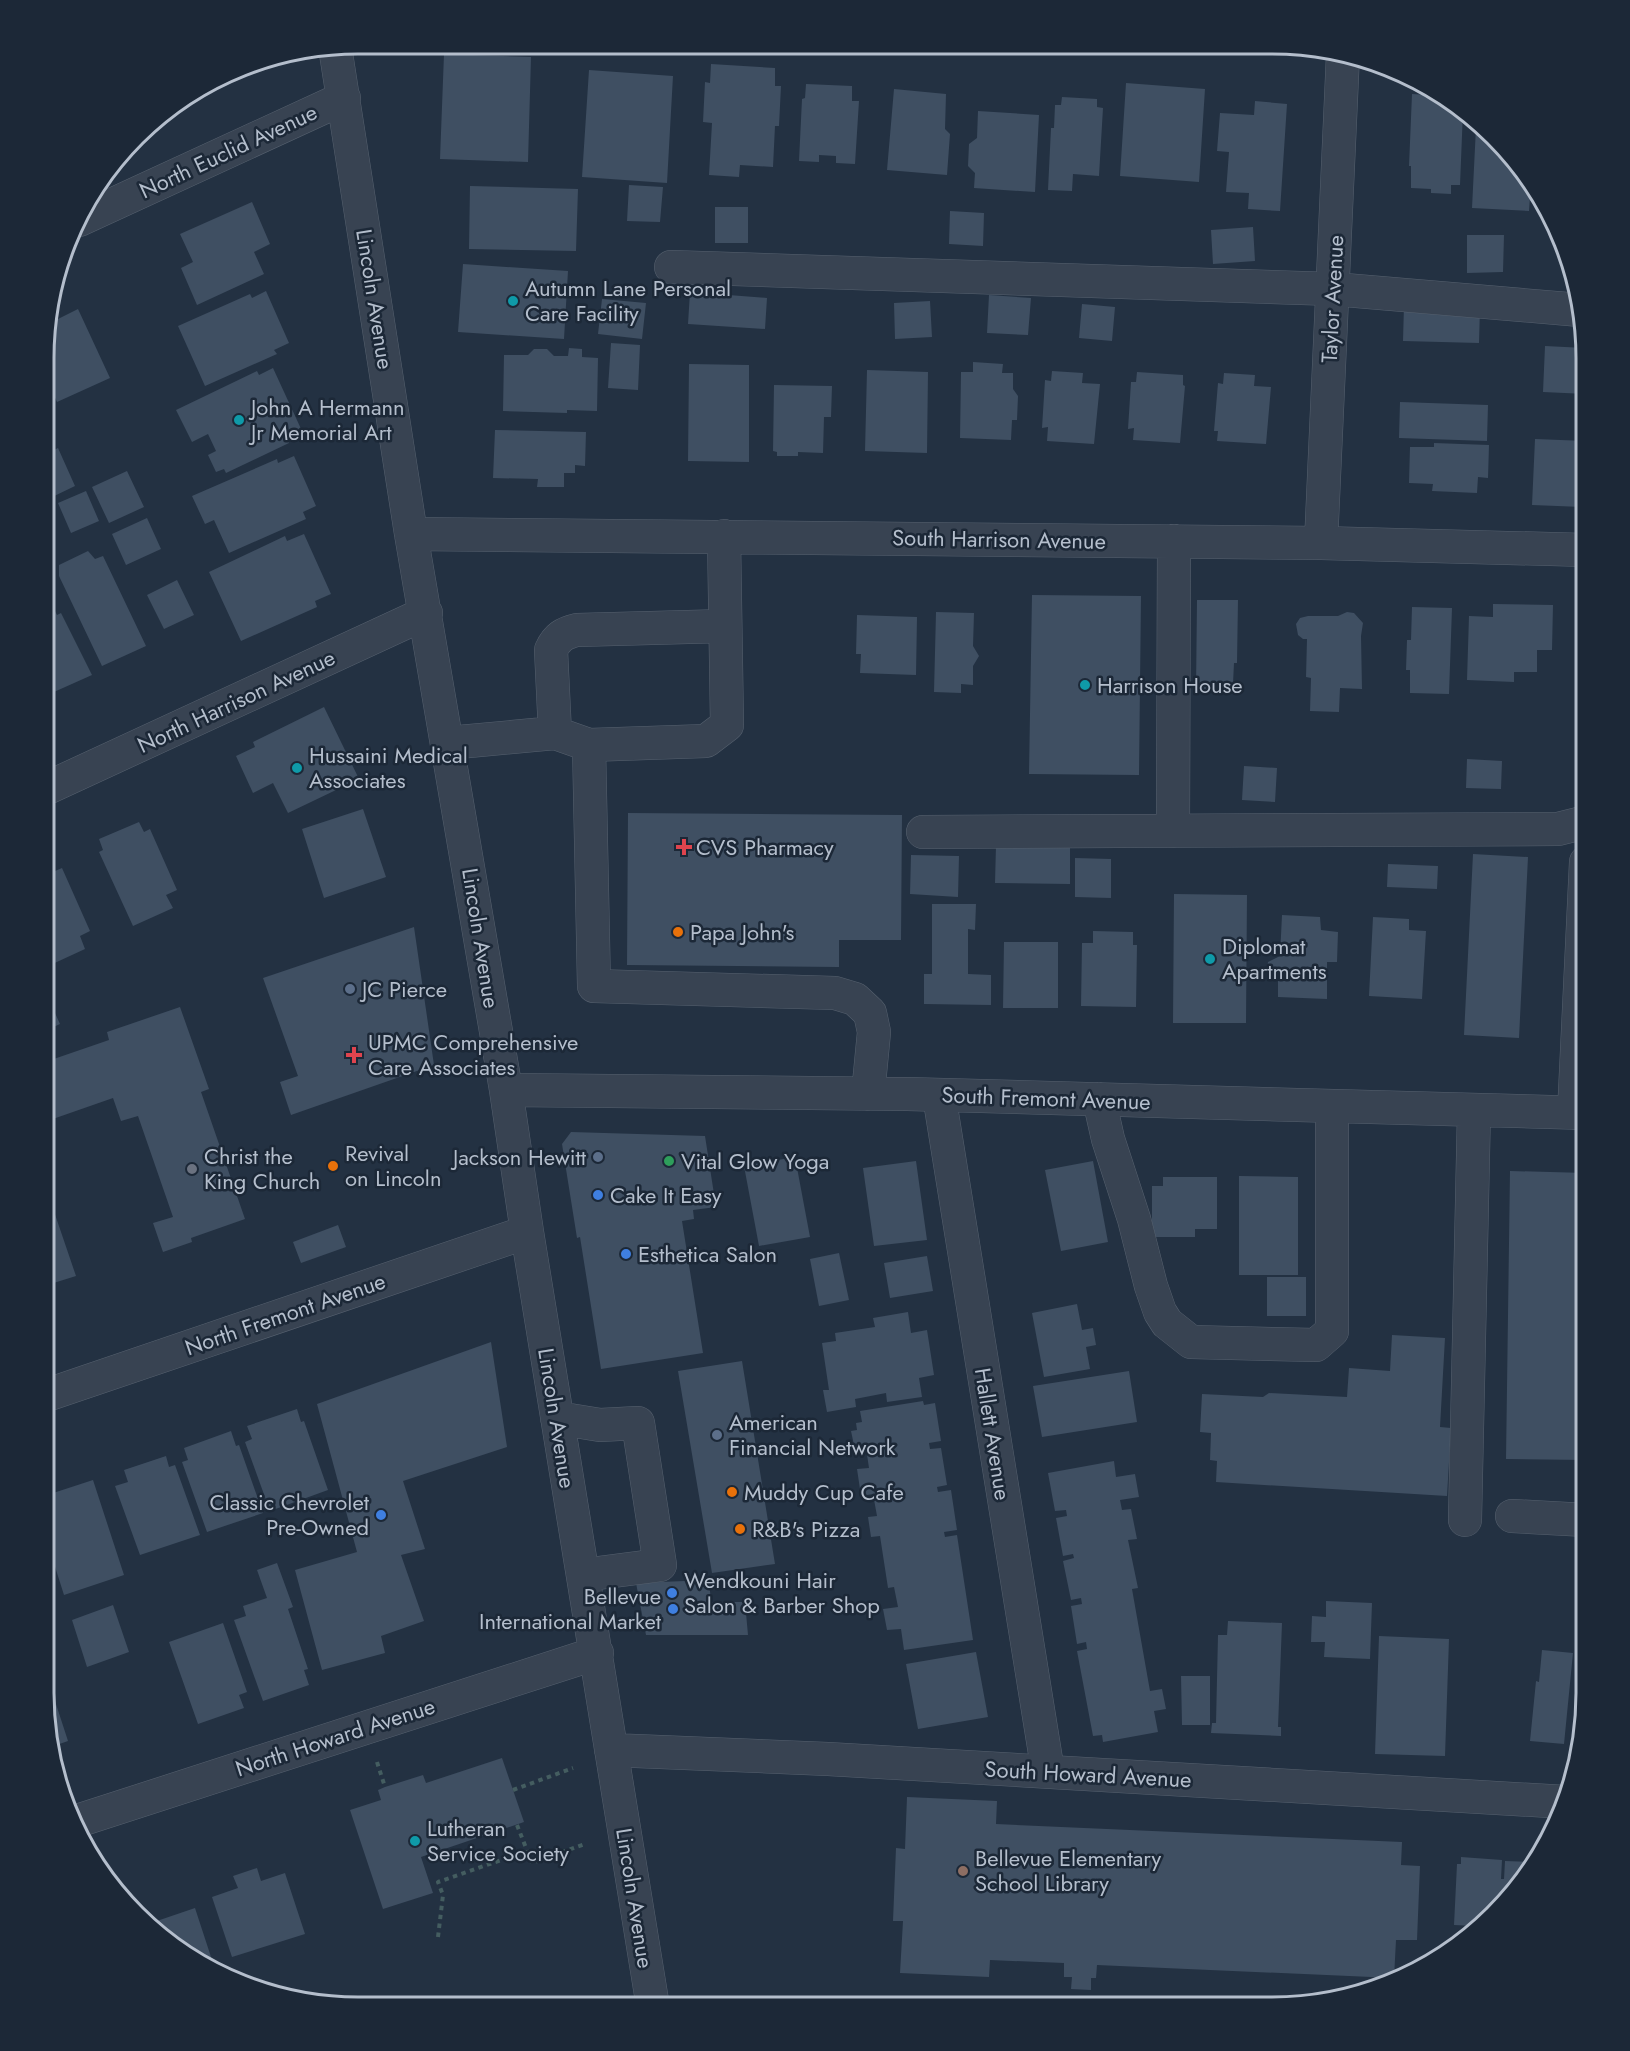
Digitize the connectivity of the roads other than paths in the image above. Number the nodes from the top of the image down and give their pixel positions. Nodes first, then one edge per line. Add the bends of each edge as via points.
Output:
1 (336, 55) edge
2 (1343, 62) edge
3 (344, 98) junction
4 (90, 215) edge
5 (671, 267) dead end
6 (1333, 289) junction
7 (1572, 309) edge
8 (411, 534) junction
9 (724, 536) junction
10 (1174, 541) junction
11 (1321, 543) junction
12 (1576, 550) edge
13 (426, 613) junction
14 (725, 626) junction
15 (555, 733) junction
16 (448, 743) junction
17 (589, 746) junction
18 (54, 785) edge
19 (1576, 824) edge
20 (1173, 831) junction
21 (923, 832) dead end
22 (506, 1090) junction
23 (868, 1094) junction
24 (939, 1095) junction
25 (1099, 1100) junction
26 (1332, 1106) junction
27 (1474, 1110) junction
28 (1576, 1113) edge
29 (526, 1232) junction
30 (54, 1393) edge
31 (557, 1418) junction
32 (1512, 1516) dead end
33 (1576, 1519) edge
34 (1465, 1520) dead end
35 (583, 1575) junction
36 (597, 1653) junction
37 (611, 1750) junction
38 (1048, 1772) junction
39 (1556, 1801) edge
40 (82, 1820) edge
41 (651, 1997) edge

1 - 3 street, Lincoln Avenue
2 - 6 street, Taylor Avenue
3 - 4 street, North Euclid Avenue
3 - 8 street, Lincoln Avenue
5 - 6 street
6 - 7 street
6 - 11 street, Taylor Avenue
8 - 9 street, South Harrison Avenue
8 - 13 street, Lincoln Avenue
9 - 10 street, South Harrison Avenue
9 - 14 street
10 - 11 street, South Harrison Avenue
10 - 20 street
11 - 12 street, South Harrison Avenue
13 - 16 street, Lincoln Avenue
13 - 18 street, North Harrison Avenue
14 - 15 street via 564,633 551,650
14 - 17 street via 727,726 706,741
15 - 16 street
15 - 17 street
16 - 22 street, Lincoln Avenue
17 - 23 street via 594,986 835,993 855,999 870,1013 874,1032
19 - 20 street via 1558,829
20 - 21 street
22 - 23 street, South Fremont Avenue
22 - 29 street, Lincoln Avenue
23 - 24 street, South Fremont Avenue
24 - 25 street, South Fremont Avenue
24 - 38 street, Hallett Avenue
25 - 26 street, South Fremont Avenue
25 - 26 street via 1160,1312 1167,1323 1191,1342 1316,1345 1332,1331
26 - 27 street, South Fremont Avenue
27 - 28 street, South Fremont Avenue
27 - 34 street
29 - 30 street, North Fremont Avenue
29 - 31 street, Lincoln Avenue
31 - 35 street, Lincoln Avenue
31 - 35 street via 600,1425 638,1423 660,1565
32 - 33 street
35 - 36 street, Lincoln Avenue
36 - 37 street, Lincoln Avenue
36 - 40 street, North Howard Avenue
37 - 38 street, South Howard Avenue
37 - 41 street, Lincoln Avenue
38 - 39 street, South Howard Avenue

